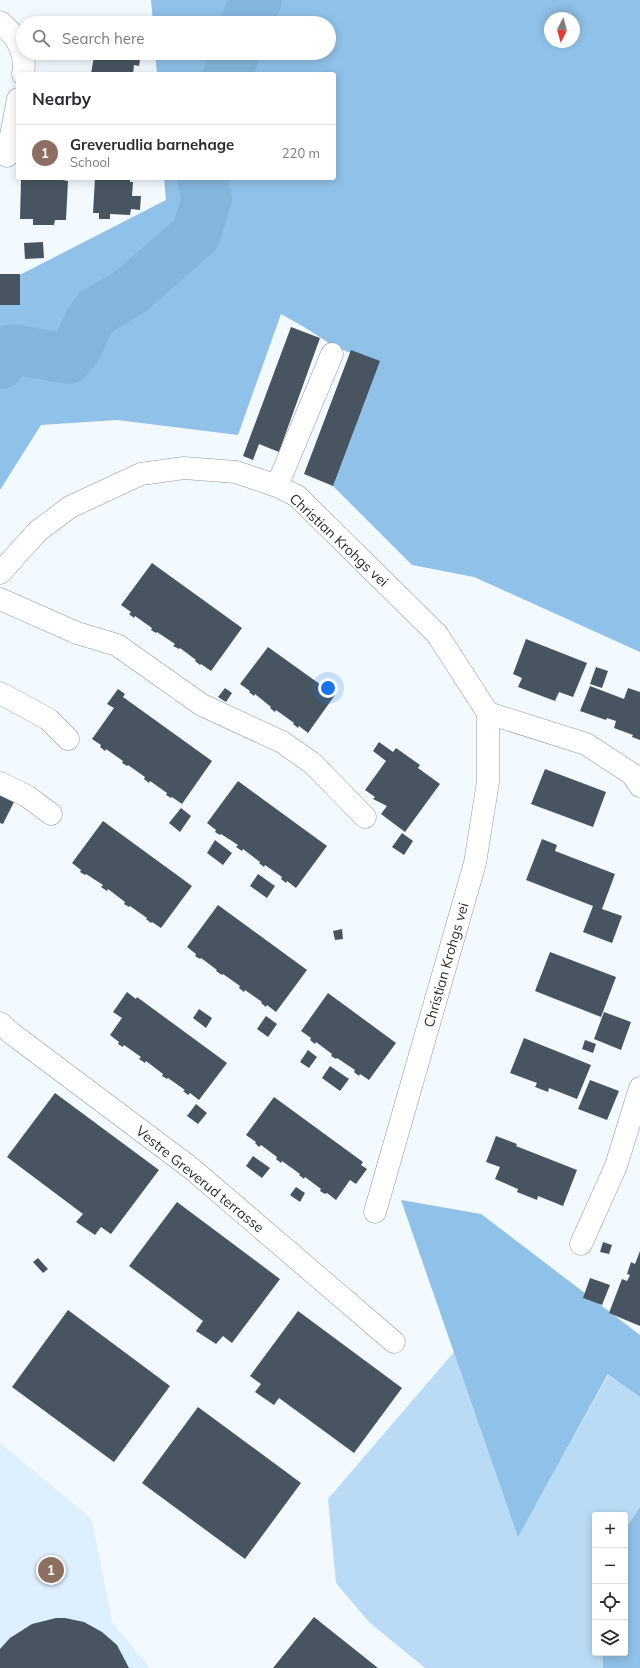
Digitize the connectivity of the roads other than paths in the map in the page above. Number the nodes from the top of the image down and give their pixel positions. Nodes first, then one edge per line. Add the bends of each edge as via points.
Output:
1 (0, 22) edge
2 (16, 40) edge
3 (23, 60) edge
4 (23, 72) edge
5 (16, 109) edge
6 (7, 156) dead end
7 (332, 354) dead end
8 (277, 486) junction
9 (0, 574) edge
10 (0, 599) edge
11 (0, 693) edge
12 (488, 713) junction
13 (68, 739) dead end
14 (0, 783) edge
15 (640, 786) edge
16 (51, 814) dead end
17 (365, 817) dead end
18 (0, 1023) edge
19 (640, 1088) edge
20 (375, 1212) dead end
21 (581, 1244) dead end
22 (394, 1342) dead end

1 - 2 street
3 - 4 street
5 - 6 street
7 - 8 street
8 - 9 street, Christian Krohgs vei via 236,472 184,468 141,474 70,507 38,531
8 - 12 street, Christian Krohgs vei via 297,496 437,634
10 - 17 street via 77,633 117,645 202,705 282,742 312,763
11 - 13 street via 48,719
12 - 15 street via 586,744 632,774
12 - 20 street, Christian Krohgs vei via 488,782 475,863
14 - 16 street via 28,796
18 - 22 street, Vestre Greverud terrasse via 191,1168
19 - 21 street via 616,1166

